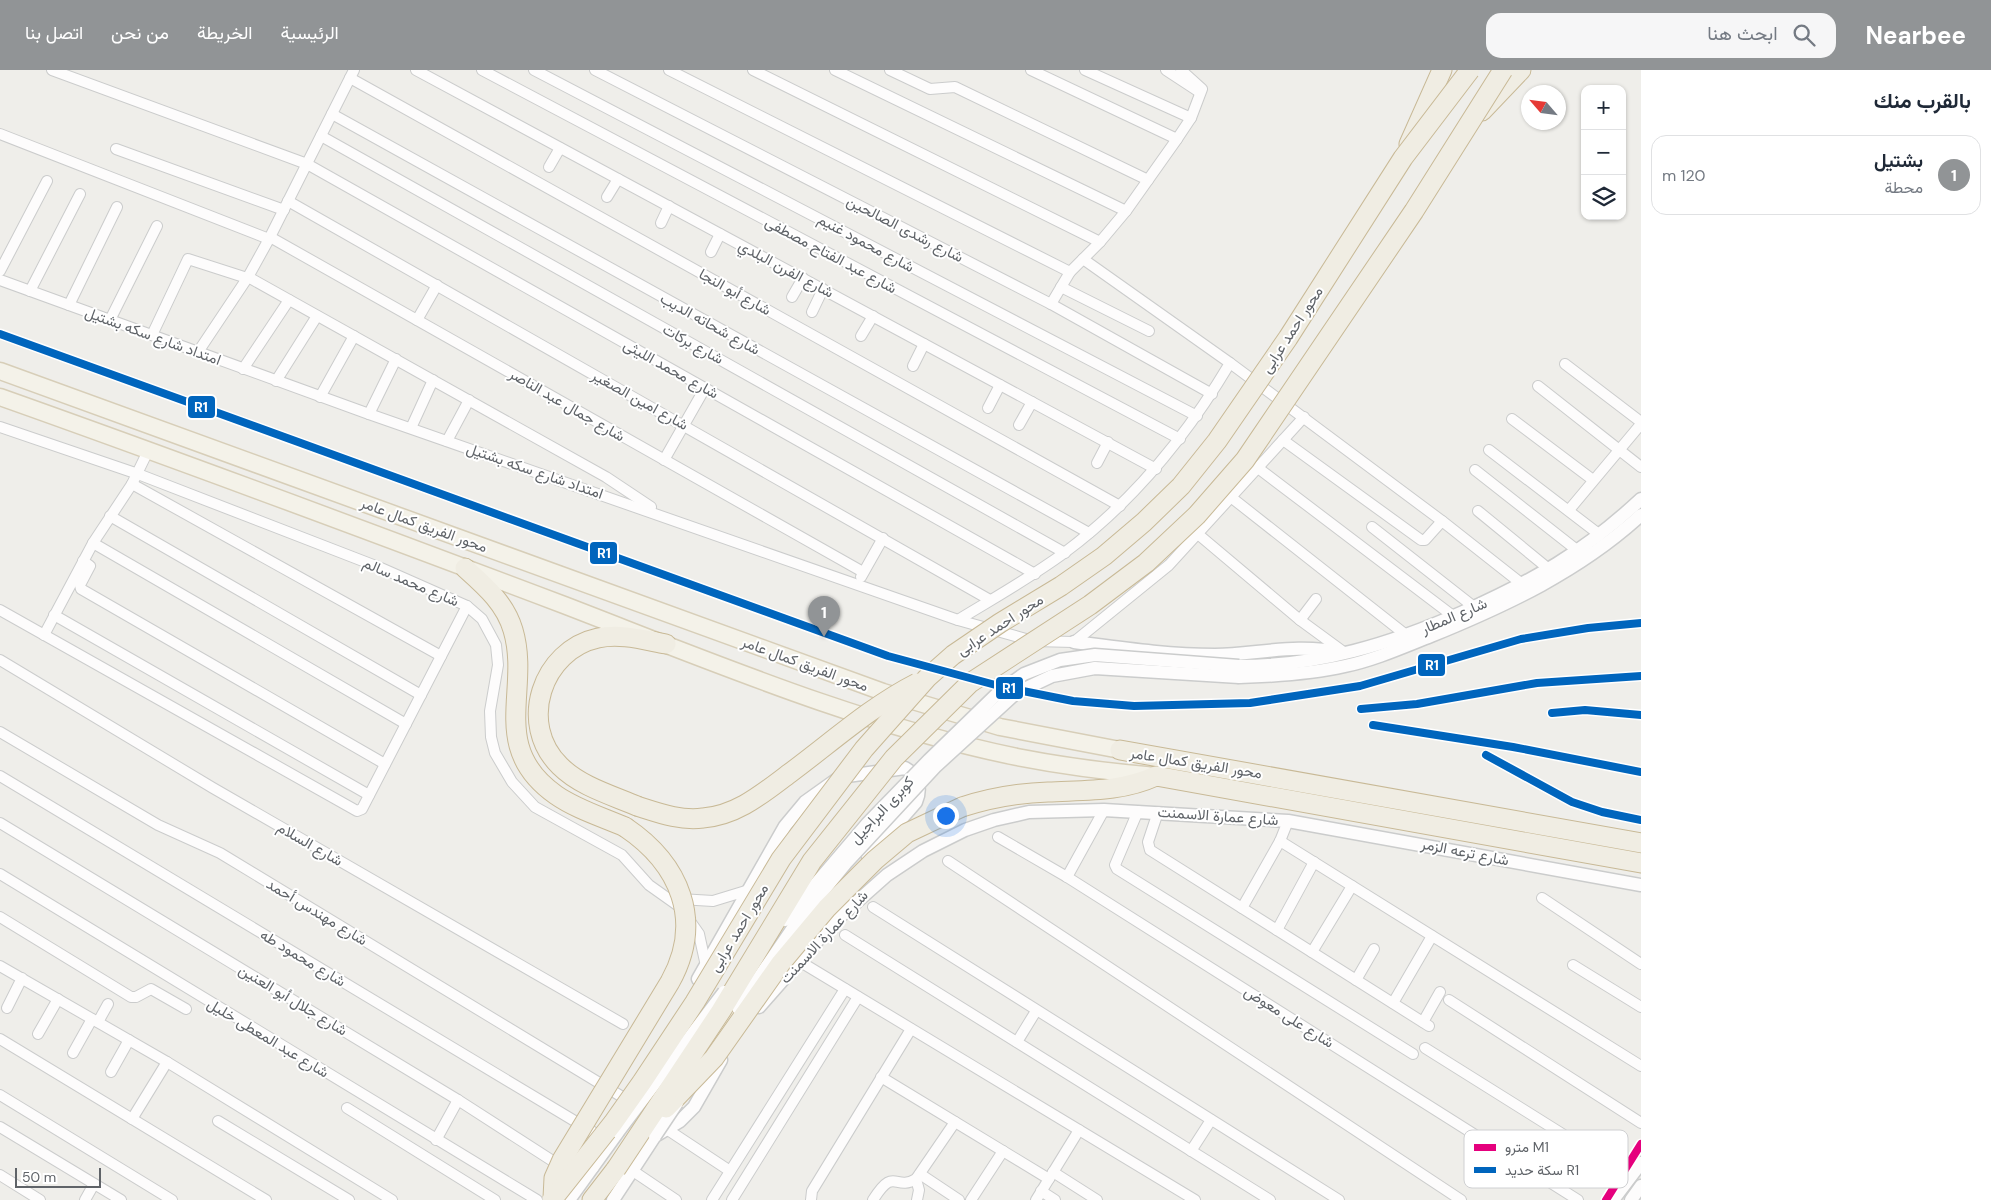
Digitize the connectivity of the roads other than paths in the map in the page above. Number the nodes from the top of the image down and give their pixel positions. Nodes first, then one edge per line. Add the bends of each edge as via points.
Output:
1 (52, 70) edge
2 (416, 70) edge
3 (482, 70) edge
4 (534, 70) edge
5 (595, 70) edge
6 (669, 70) edge
7 (753, 70) edge
8 (835, 70) edge
9 (890, 70) edge
10 (1032, 70) edge
11 (1085, 70) edge
12 (1166, 70) edge
13 (1181, 70) edge
14 (1442, 70) edge
15 (1470, 70) edge
16 (1503, 70) edge
17 (1521, 70) edge
18 (352, 74) edge
19 (1202, 94) junction
20 (332, 114) junction
21 (1191, 118) junction
22 (1466, 128) junction
23 (0, 134) edge
24 (321, 136) junction
25 (1177, 139) junction
26 (560, 148) junction
27 (116, 149) dead end
28 (1403, 158) junction
29 (307, 164) junction
30 (548, 167) dead end
31 (618, 179) junction
32 (1148, 180) junction
33 (47, 182) dead end
34 (80, 194) dead end
35 (607, 197) dead end
36 (286, 206) junction
37 (669, 206) junction
38 (117, 207) dead end
39 (1126, 211) junction
40 (661, 222) dead end
41 (157, 226) dead end
42 (720, 234) junction
43 (270, 238) junction
44 (1100, 242) junction
45 (711, 252) dead end
46 (1083, 259) junction
47 (0, 271) edge
48 (1070, 272) junction
49 (248, 278) junction
50 (803, 278) junction
51 (0, 280) edge
52 (437, 285) junction
53 (1061, 287) junction
54 (823, 290) junction
55 (30, 291) junction
56 (792, 297) dead end
57 (290, 300) junction
58 (1051, 304) junction
59 (69, 305) junction
60 (812, 312) dead end
61 (317, 316) junction
62 (872, 316) junction
63 (110, 320) junction
64 (417, 320) junction
65 (1148, 330) dead end
66 (152, 335) junction
67 (354, 336) junction
68 (861, 336) dead end
69 (924, 344) junction
70 (198, 352) junction
71 (396, 359) junction
72 (1230, 363) junction
73 (1565, 364) dead end
74 (913, 366) dead end
75 (243, 369) junction
76 (0, 370) edge
77 (434, 380) junction
78 (276, 381) junction
79 (1000, 385) junction
80 (1538, 386) dead end
81 (705, 388) junction
82 (1212, 394) junction
83 (0, 397) edge
84 (320, 397) junction
85 (468, 400) junction
86 (1032, 402) junction
87 (988, 408) dead end
88 (369, 414) junction
89 (1197, 416) junction
90 (1304, 417) junction
91 (1512, 419) dead end
92 (1641, 423) edge
93 (684, 425) junction
94 (1019, 425) dead end
95 (0, 427) edge
96 (411, 428) junction
97 (1180, 439) junction
98 (1283, 440) junction
99 (448, 441) junction
100 (1108, 442) junction
101 (149, 449) junction
102 (1489, 450) dead end
103 (1619, 450) junction
104 (664, 460) junction
105 (1097, 463) dead end
106 (1641, 467) edge
107 (1258, 468) junction
108 (1156, 469) junction
109 (1475, 470) dead end
110 (138, 474) junction
111 (1593, 480) junction
112 (132, 484) junction
113 (1232, 498) junction
114 (1641, 499) edge
115 (1120, 506) junction
116 (1569, 510) junction
117 (1478, 511) dead end
118 (661, 514) junction
119 (1641, 515) edge
120 (110, 516) junction
121 (1442, 521) junction
122 (1372, 528) dead end
123 (1089, 533) junction
124 (1198, 535) junction
125 (1600, 535) junction
126 (883, 538) junction
127 (93, 543) junction
128 (1578, 552) junction
129 (1064, 553) junction
130 (83, 561) junction
131 (465, 568) junction
132 (1550, 570) junction
133 (863, 572) junction
134 (1035, 574) junction
135 (856, 584) junction
136 (1527, 588) junction
137 (1316, 599) dead end
138 (990, 600) junction
139 (467, 606) junction
140 (1474, 607) junction
141 (0, 610) edge
142 (54, 614) junction
143 (958, 620) junction
144 (1300, 620) junction
145 (1456, 620) junction
146 (44, 635) junction
147 (1406, 635) junction
148 (1074, 642) junction
149 (666, 644) junction
150 (1346, 654) junction
151 (441, 656) junction
152 (0, 660) edge
153 (1239, 671) junction
154 (840, 677) junction
155 (927, 678) junction
156 (883, 692) junction
157 (421, 695) junction
158 (830, 704) junction
159 (869, 718) junction
160 (406, 724) junction
161 (0, 732) edge
162 (1120, 750) joint
163 (385, 764) junction
164 (0, 776) edge
165 (1156, 776) junction
166 (369, 795) junction
167 (1104, 810) junction
168 (1138, 811) junction
169 (1158, 812) junction
170 (1288, 820) junction
171 (0, 823) edge
172 (998, 837) dead end
173 (1280, 841) junction
174 (1641, 842) edge
175 (948, 860) dead end
176 (1314, 862) junction
177 (1641, 863) edge
178 (0, 874) edge
179 (1067, 877) junction
180 (1641, 885) edge
181 (1352, 886) junction
182 (749, 890) junction
183 (663, 894) junction
184 (1542, 898) dead end
185 (873, 906) dead end
186 (1242, 908) junction
187 (0, 916) edge
188 (1277, 930) junction
189 (845, 935) dead end
190 (1432, 936) junction
191 (817, 940) junction
192 (1374, 949) dead end
193 (1312, 952) junction
194 (799, 961) junction
195 (1641, 964) edge
196 (1573, 965) dead end
197 (0, 966) edge
198 (706, 966) junction
199 (22, 978) junction
200 (1356, 980) junction
201 (845, 989) junction
202 (1440, 992) dead end
203 (858, 997) junction
204 (58, 999) junction
205 (1449, 1000) dead end
206 (1392, 1003) junction
207 (108, 1004) dead end
208 (6, 1008) dead end
209 (1641, 1008) edge
210 (186, 1009) dead end
211 (1036, 1010) junction
212 (95, 1020) junction
213 (623, 1024) dead end
214 (911, 1028) junction
215 (38, 1034) dead end
216 (0, 1039) edge
217 (813, 1039) junction
218 (129, 1040) junction
219 (1017, 1042) junction
220 (827, 1047) junction
221 (1425, 1048) dead end
222 (73, 1053) dead end
223 (1413, 1054) dead end
224 (167, 1062) junction
225 (1641, 1066) edge
226 (111, 1072) dead end
227 (881, 1077) junction
228 (784, 1086) junction
229 (798, 1094) junction
230 (0, 1096) edge
231 (458, 1100) junction
232 (629, 1101) junction
233 (347, 1108) dead end
234 (132, 1119) junction
235 (1211, 1120) junction
236 (218, 1121) dead end
237 (955, 1122) junction
238 (1641, 1123) edge
239 (0, 1127) edge
240 (668, 1130) junction
241 (1079, 1130) junction
242 (1467, 1130) edge
243 (1556, 1130) edge
244 (648, 1132) junction
245 (436, 1140) junction
246 (607, 1140) junction
247 (1004, 1151) junction
248 (1191, 1151) junction
249 (1641, 1163) edge
250 (592, 1168) junction
251 (633, 1171) junction
252 (730, 1171) junction
253 (0, 1175) edge
254 (1628, 1175) edge
255 (918, 1176) junction
256 (1051, 1176) junction
257 (1631, 1177) junction
258 (583, 1181) junction
259 (1628, 1181) edge
260 (94, 1184) junction
261 (1559, 1188) edge
262 (1622, 1188) edge
263 (1038, 1196) edge
264 (40, 1200) edge
265 (85, 1200) edge
266 (121, 1200) edge
267 (172, 1200) edge
268 (266, 1200) edge
269 (349, 1200) edge
270 (392, 1200) edge
271 (495, 1200) edge
272 (553, 1200) edge
273 (592, 1200) edge
274 (613, 1200) edge
275 (676, 1200) edge
276 (712, 1200) edge
277 (732, 1200) edge
278 (811, 1200) edge
279 (873, 1200) edge
280 (917, 1200) edge
281 (959, 1200) edge
282 (971, 1200) edge
283 (1055, 1200) edge
284 (1097, 1200) edge
285 (1195, 1200) edge
286 (1270, 1200) edge
287 (1339, 1200) edge
288 (1461, 1200) edge
289 (1578, 1200) edge
290 (1613, 1200) edge

1 - 29 street, شارع محمد الليثى
2 - 26 street, شارع الفرن البلدي
3 - 97 street, شارع عبد الفتاح مصطفى
4 - 89 street, شارع محمود غنيم
5 - 58 street, شارع رشدى الصالحين
6 - 48 street
7 - 44 street
8 - 39 street
9 - 32 street via 930,89 955,87
10 - 25 street
11 - 21 street
12 - 19 street
13 - 19 street via 1201,87
14 - 28 highway, bridge
15 - 28 highway, محور احمد عرابى, bridge
16 - 22 highway, محور احمد عرابى, bridge
17 - 22 highway, bridge
18 - 20 street
18 - 115 street, شارع أبو النجا
19 - 21 street
20 - 24 street
20 - 123 street, شارع شحاته الديب
21 - 25 street
22 - 244 highway, محور احمد عرابى, bridge via 1269,428 1223,487 1172,540 1118,584 970,683 894,758 812,861
23 - 43 street, شارع جمال عبد الناصر
24 - 29 street
24 - 129 street, شارع بركات
25 - 32 street
26 - 30 street
26 - 31 street, شارع الفرن البلدي
27 - 36 street, شارع امين الصغير
28 - 155 highway, محور احمد عرابى, bridge via 1288,338 1217,441 1181,486 1104,556 976,638
29 - 36 street
29 - 81 street, شارع محمد الليثى
31 - 35 street
31 - 37 street, شارع الفرن البلدي
32 - 39 street
33 - 47 street
34 - 55 street
36 - 43 street
36 - 52 street, شارع امين الصغير
37 - 40 street
37 - 42 street, شارع الفرن البلدي
38 - 59 street
39 - 44 street
41 - 63 street
42 - 45 street
42 - 50 street, شارع الفرن البلدي
43 - 49 street
43 - 64 street, شارع جمال عبد الناصر
44 - 46 street
46 - 48 street
46 - 72 street
48 - 53 street
49 - 57 street
49 - 66 street via 188,259
49 - 70 street
50 - 54 street, شارع الفرن البلدي
50 - 56 street
51 - 55 street, امتداد شارع سكه بشتيل
52 - 64 street
52 - 93 street, شارع امين الصغير
53 - 58 street
53 - 65 street
54 - 60 street
54 - 62 street, شارع الفرن البلدي
55 - 59 street, امتداد شارع سكه بشتيل
57 - 61 street
57 - 75 street
58 - 82 street, شارع رشدى الصالحين
59 - 63 street, امتداد شارع سكه بشتيل
61 - 67 street
61 - 78 street
62 - 68 street
62 - 69 street, شارع الفرن البلدي
63 - 66 street, امتداد شارع سكه بشتيل
64 - 104 street, شارع جمال عبد الناصر
66 - 70 street, امتداد شارع سكه بشتيل
67 - 71 street
67 - 84 street
69 - 74 street
69 - 79 street, شارع الفرن البلدي
70 - 75 street, امتداد شارع سكه بشتيل
71 - 77 street
71 - 88 street
72 - 82 street
72 - 90 street
73 - 92 street
75 - 78 street, امتداد شارع سكه بشتيل
76 - 154 main road, محور الفريق كمال عامر
77 - 85 street
77 - 96 street
78 - 84 street, امتداد شارع سكه بشتيل
79 - 86 street, شارع الفرن البلدي
79 - 87 street
80 - 103 street
81 - 93 street
81 - 134 street, شارع محمد الليثى
82 - 89 street
83 - 101 main road, محور الفريق كمال عامر
84 - 88 street, امتداد شارع سكه بشتيل
85 - 99 street
85 - 118 street via 606,477
86 - 94 street
86 - 100 street, شارع الفرن البلدي
88 - 96 street, امتداد شارع سكه بشتيل
89 - 97 street
90 - 98 street
90 - 121 street
91 - 111 street
92 - 103 street
93 - 104 street
93 - 126 street, شارع امين الصغير
95 - 110 street, شارع محمد سالم
96 - 99 street, امتداد شارع سكه بشتيل
97 - 108 street
98 - 107 street
98 - 121 street via 1421,540 1425,540
99 - 118 street, امتداد شارع سكه بشتيل
100 - 105 street
100 - 108 street, شارع الفرن البلدي
101 - 110 street
101 - 131 main road, محور الفريق كمال عامر
102 - 116 street
103 - 106 street
103 - 111 street
104 - 133 street, شارع جمال عبد الناصر
107 - 113 street
107 - 145 street
108 - 115 street
109 - 128 street
110 - 112 street
110 - 139 street, شارع محمد سالم via 381,568
111 - 116 street
112 - 120 street
112 - 151 street
113 - 124 street
113 - 147 street
114 - 125 street, شارع المطار
115 - 123 street
116 - 125 street
117 - 132 street
118 - 135 street, امتداد شارع سكه بشتيل
119 - 136 street, شارع المطار via 1572,569
120 - 127 street
120 - 157 street
121 - 136 street
122 - 140 street
123 - 129 street
124 - 144 street
124 - 148 street via 1138,592
125 - 128 street, شارع المطار
126 - 133 street
126 - 138 street, شارع امين الصغير
127 - 130 street
127 - 160 street
128 - 132 street, شارع المطار
129 - 134 street
130 - 142 street
130 - 163 street via 90,566 81,589
131 - 149 main road, محور الفريق كمال عامر
131 - 272 highway, bridge via 500,602 513,629 518,661 515,723 520,748 529,767 555,794 624,827 654,849 679,888 686,917 685,939 678,966 570,1145 554,1178
132 - 136 street, شارع المطار
133 - 135 street
134 - 138 street
135 - 143 street, امتداد شارع سكه بشتيل
136 - 140 street, شارع المطار
136 - 145 street, شارع المطار
137 - 144 street
138 - 143 street
139 - 151 street
139 - 183 street, شارع محمد سالم via 482,619 496,645 498,665 490,711 491,737 495,753 512,782 535,808 622,855 649,885
140 - 145 street, شارع المطار
141 - 146 street
142 - 146 street
142 - 166 street
143 - 148 street, امتداد شارع سكه بشتيل via 1034,641
144 - 150 street
145 - 147 street, شارع المطار
145 - 153 street, شارع المطار via 1346,666 1292,674
146 - 166 street via 351,810 362,809
147 - 150 street, شارع المطار
148 - 150 street via 1172,653 1239,654 1315,648
149 - 155 highway, bridge via 609,636 579,645 561,657 548,674 540,694 538,716 546,747 566,772 637,806 680,818 716,816 745,805 869,712
149 - 158 main road, محور الفريق كمال عامر
150 - 153 street, شارع المطار
151 - 157 street
152 - 213 street, شارع السلام via 213,788
153 - 244 street, كوبرى البراجيل, bridge via 1202,676 1110,668 1081,669 1040,680 1004,702 936,766 793,928
153 - 250 street, كوبرى البراجيل, bridge via 1111,656 1080,656 1051,663 1012,682 929,760 744,965
154 - 156 main road, محور الفريق كمال عامر
154 - 158 main road via 845,693
155 - 272 highway, محور احمد عرابى, bridge via 864,749 797,836 663,1051 613,1123
156 - 159 main road
156 - 162 main road, محور الفريق كمال عامر via 1000,727
157 - 160 street
158 - 159 main road, محور الفريق كمال عامر
159 - 165 main road, محور الفريق كمال عامر via 1015,756
160 - 163 street
161 - 232 street, شارع مهندس أحمد via 158,825 220,853
162 - 174 highway, محور الفريق كمال عامر
163 - 166 street
164 - 246 street, شارع محمود طه
165 - 177 highway, محور الفريق كمال عامر
165 - 244 highway, bridge via 1113,789 997,797 962,807 920,826 891,845 795,944 704,1069
167 - 168 street, شارع عمارة الاسمنت
167 - 179 street
167 - 191 street, شارع عمارة الاسمنت via 1029,812 965,830 923,851 887,875
168 - 169 street, شارع عمارة الاسمنت
168 - 223 street via 1115,865 1117,870
169 - 170 street, شارع عمارة الاسمنت
169 - 186 street via 1148,842 1150,850
170 - 173 street
170 - 180 street, شارع ترعه الزمر
171 - 231 street, شارع جلال أبو العنين
172 - 179 street, شارع على معوض
173 - 176 street
173 - 186 street
175 - 288 street
176 - 181 street
176 - 188 street
178 - 245 street, شارع عبد المعطى خليل
179 - 242 street, شارع على معوض
181 - 190 street
181 - 193 street
182 - 183 street, شارع محمد سالم via 706,902
182 - 191 street via 785,826 817,791 840,776 898,768 910,771 919,785 916,802 852,878
182 - 198 street
183 - 198 street, شارع محمد سالم via 694,924
184 - 195 street
185 - 211 street
186 - 188 street
187 - 210 street via 131,997 151,989
188 - 193 street
189 - 219 street
190 - 206 street
190 - 225 street
191 - 194 street, شارع عمارة الاسمنت
192 - 200 street
193 - 200 street
194 - 201 street
194 - 240 street, شارع عمارة الاسمنت via 736,1037 690,1111
196 - 209 street
197 - 199 street
198 - 232 street
199 - 204 street
199 - 208 street
200 - 206 street
201 - 203 street
201 - 217 street
202 - 206 street via 1426,1024
203 - 214 street
203 - 220 street
204 - 212 street
204 - 215 street
205 - 238 street
207 - 212 street
211 - 219 street
211 - 235 street
212 - 218 street
212 - 222 street
214 - 227 street
214 - 241 street
216 - 234 street
217 - 220 street
217 - 228 street
218 - 224 street
218 - 226 street
219 - 248 street
220 - 229 street
221 - 243 street
224 - 234 street
224 - 270 street
227 - 237 street
227 - 278 street via 812,1192
228 - 229 street
228 - 252 street
229 - 277 street
230 - 267 street
231 - 245 street
231 - 258 street, شارع جلال أبو العنين
232 - 246 street
233 - 271 street
234 - 268 street
235 - 248 street
235 - 287 street
236 - 269 street
237 - 247 street
237 - 255 street
239 - 260 street
240 - 244 street, شارع عمارة الاسمنت
240 - 252 street
241 - 256 street
241 - 285 street
244 - 251 street, كوبرى البراجيل
244 - 273 highway, محور احمد عرابى, bridge
245 - 272 street, شارع عبد المعطى خليل
246 - 250 street
247 - 256 street
247 - 282 street
248 - 286 street
249 - 257 street
250 - 258 street
251 - 274 street, كوبرى البراجيل
251 - 275 street
252 - 276 street
253 - 264 street
254 - 257 street
255 - 279 street via 907,1183 886,1182
255 - 280 street
255 - 281 street
256 - 263 street
256 - 284 street
257 - 259 street
258 - 272 street
260 - 265 street
260 - 266 street
261 - 289 street, شارع على معوض
262 - 290 street
263 - 283 street

